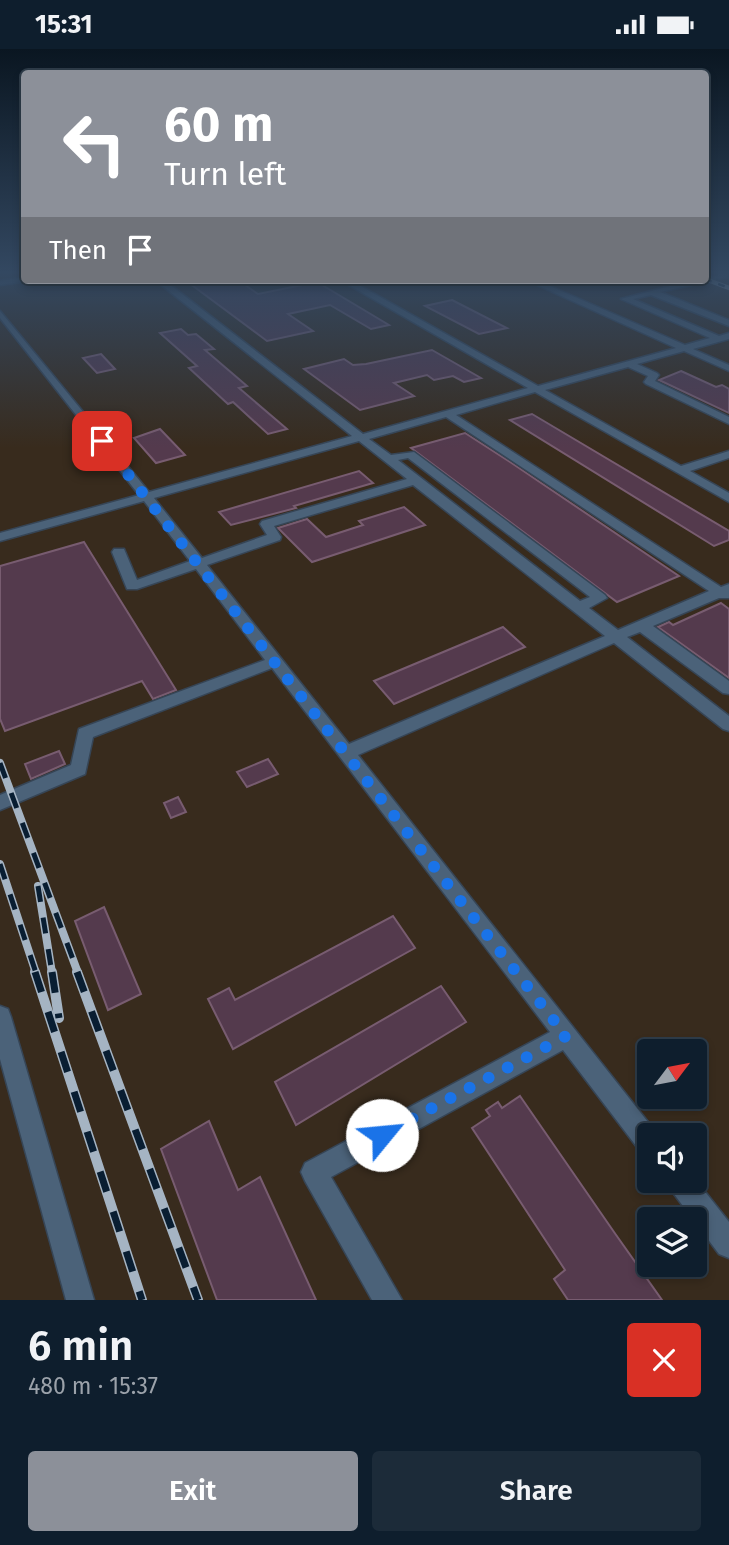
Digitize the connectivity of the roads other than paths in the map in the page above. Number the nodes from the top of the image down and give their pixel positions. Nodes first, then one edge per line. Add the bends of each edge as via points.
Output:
1 (15, 331) edge
2 (225, 331) edge
3 (435, 331) edge
4 (647, 331) edge
5 (707, 331) edge
6 (724, 338) edge
7 (685, 348) junction
8 (629, 364) junction
9 (729, 368) edge
10 (538, 389) junction
11 (448, 414) junction
12 (729, 421) edge
13 (362, 437) junction
14 (729, 454) edge
15 (390, 459) junction
16 (681, 470) junction
17 (417, 480) junction
18 (146, 496) junction
19 (729, 498) edge
20 (0, 537) edge
21 (119, 552) dead end
22 (198, 563) junction
23 (726, 593) edge
24 (578, 607) junction
25 (641, 625) junction
26 (616, 636) junction
27 (274, 662) junction
28 (729, 689) edge
29 (729, 725) edge
30 (345, 753) junction
31 (0, 803) edge
32 (0, 1017) edge
33 (566, 1036) junction
34 (637, 1127) edge
35 (689, 1193) edge
36 (729, 1244) edge
37 (80, 1300) edge
38 (388, 1300) edge

1 - 18 lane
2 - 13 lane
3 - 10 lane
4 - 7 lane
5 - 6 lane
6 - 7 lane
7 - 8 lane
7 - 9 lane
8 - 10 lane
8 - 12 lane via 654,375 649,383
10 - 11 lane
10 - 16 lane
11 - 13 lane
11 - 23 lane
13 - 15 lane
13 - 18 lane
14 - 16 lane
15 - 17 lane
15 - 24 lane via 410,454 600,598
16 - 19 lane
17 - 22 lane via 267,524 275,537
17 - 24 lane
18 - 20 lane
18 - 22 lane
21 - 22 lane via 132,586
22 - 27 lane
23 - 25 lane
24 - 26 lane
25 - 26 lane
25 - 28 lane
26 - 29 lane
26 - 30 lane
27 - 30 lane
27 - 31 lane via 85,733 79,769
30 - 33 lane
32 - 37 lane
33 - 34 lane
33 - 38 lane via 314,1172
35 - 36 lane

